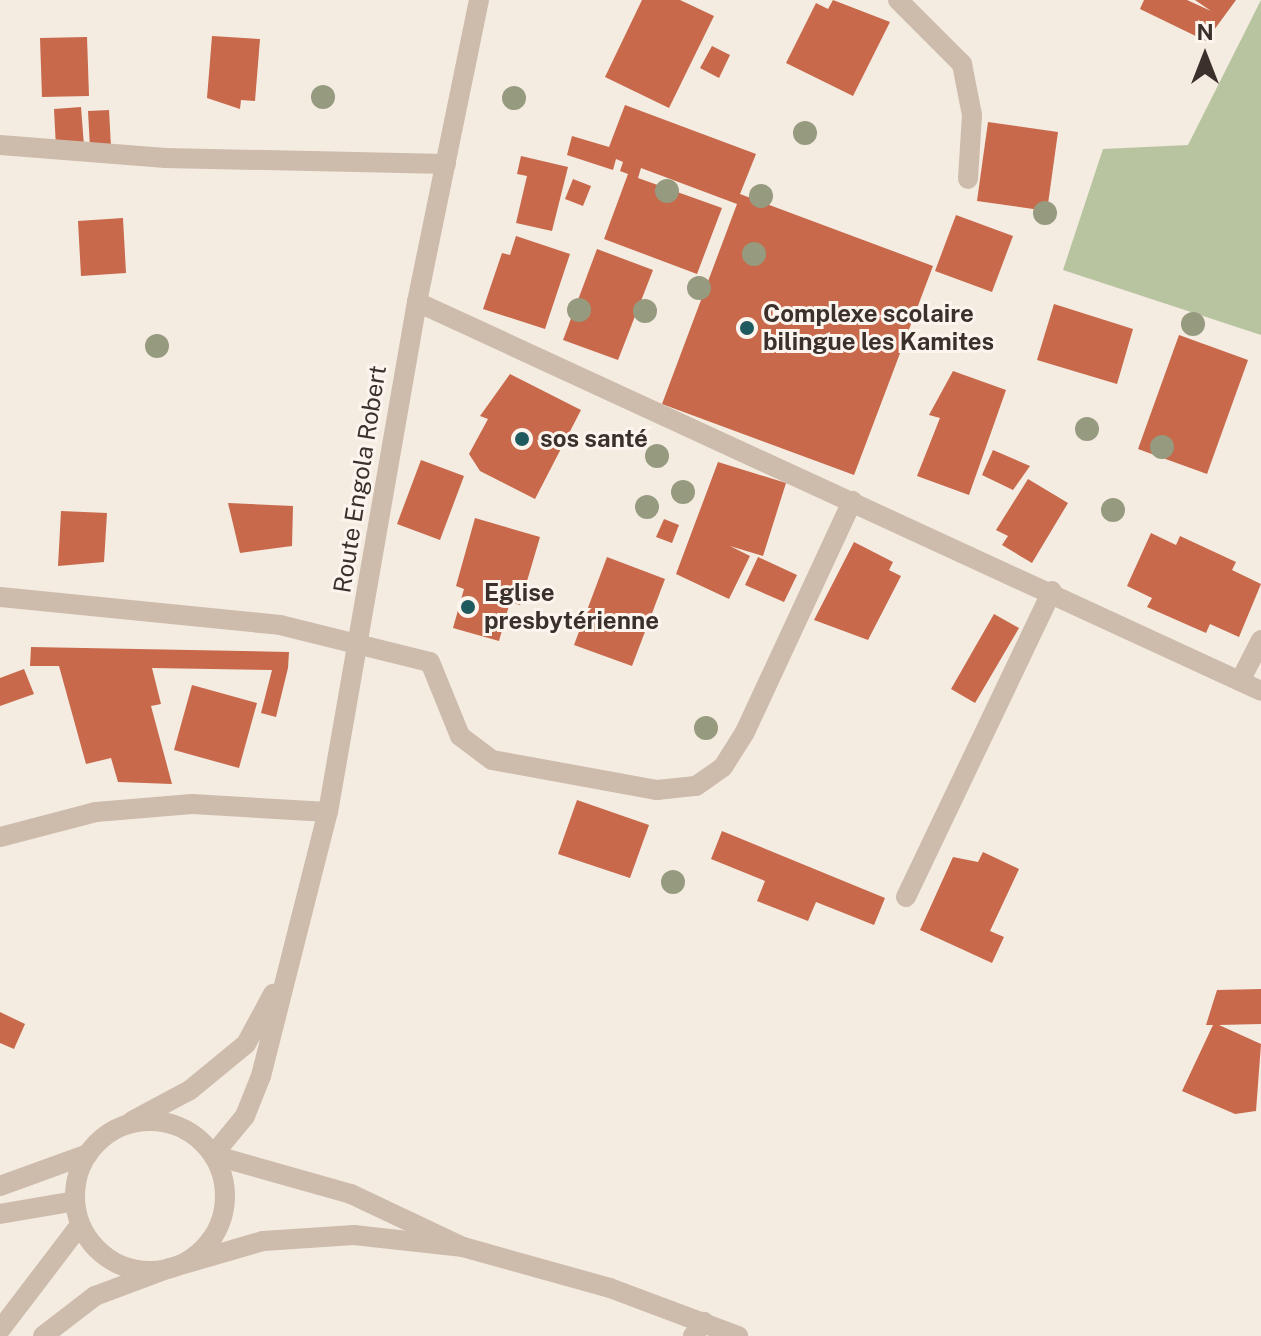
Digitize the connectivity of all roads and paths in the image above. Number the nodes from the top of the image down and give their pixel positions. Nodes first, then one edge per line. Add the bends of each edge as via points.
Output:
1 (479, 0) edge
2 (898, 0) edge
3 (0, 145) edge
4 (446, 164) junction
5 (968, 179) dead end
6 (417, 302) junction
7 (852, 501) junction
8 (1052, 591) junction
9 (0, 597) edge
10 (1261, 640) edge
11 (359, 645) junction
12 (1240, 681) junction
13 (1261, 691) edge
14 (328, 812) junction
15 (0, 837) edge
16 (906, 897) dead end
17 (288, 965) junction
18 (122, 1127) junction
19 (88, 1154) junction
20 (213, 1155) junction
21 (0, 1186) edge
22 (75, 1201) junction
23 (0, 1214) edge
24 (80, 1225) junction
25 (463, 1247) junction
26 (170, 1268) junction
27 (698, 1329) edge
28 (0, 1330) edge
29 (43, 1336) edge
30 (738, 1336) edge

1 - 4 street, Route Engola Robert
2 - 5 street via 962,64 972,115
3 - 4 street via 165,158
4 - 6 street, Route Engola Robert
6 - 7 street
6 - 11 street, Route Engola Robert
7 - 8 street
7 - 11 street via 745,732 723,767 696,786 657,790 492,760 460,736 437,667
8 - 12 street
8 - 16 street
9 - 11 street via 280,625
10 - 12 street
11 - 14 street, Route Engola Robert
12 - 13 street
14 - 15 street via 192,804 96,812
14 - 17 street, Route Engola Robert
17 - 18 street, Route Engola Robert via 246,1044 190,1090
17 - 20 street, Route Engola Robert via 245,1116
18 - 19 street
18 - 20 street via 173,1125
19 - 21 street
19 - 22 street
20 - 25 street via 351,1194
20 - 26 street via 225,1200 221,1223 200,1251
22 - 23 street
22 - 24 street
24 - 26 street via 92,1244 127,1267
24 - 28 street
25 - 26 street via 354,1235 293,1239
25 - 27 street
26 - 29 street via 95,1296
27 - 30 street

